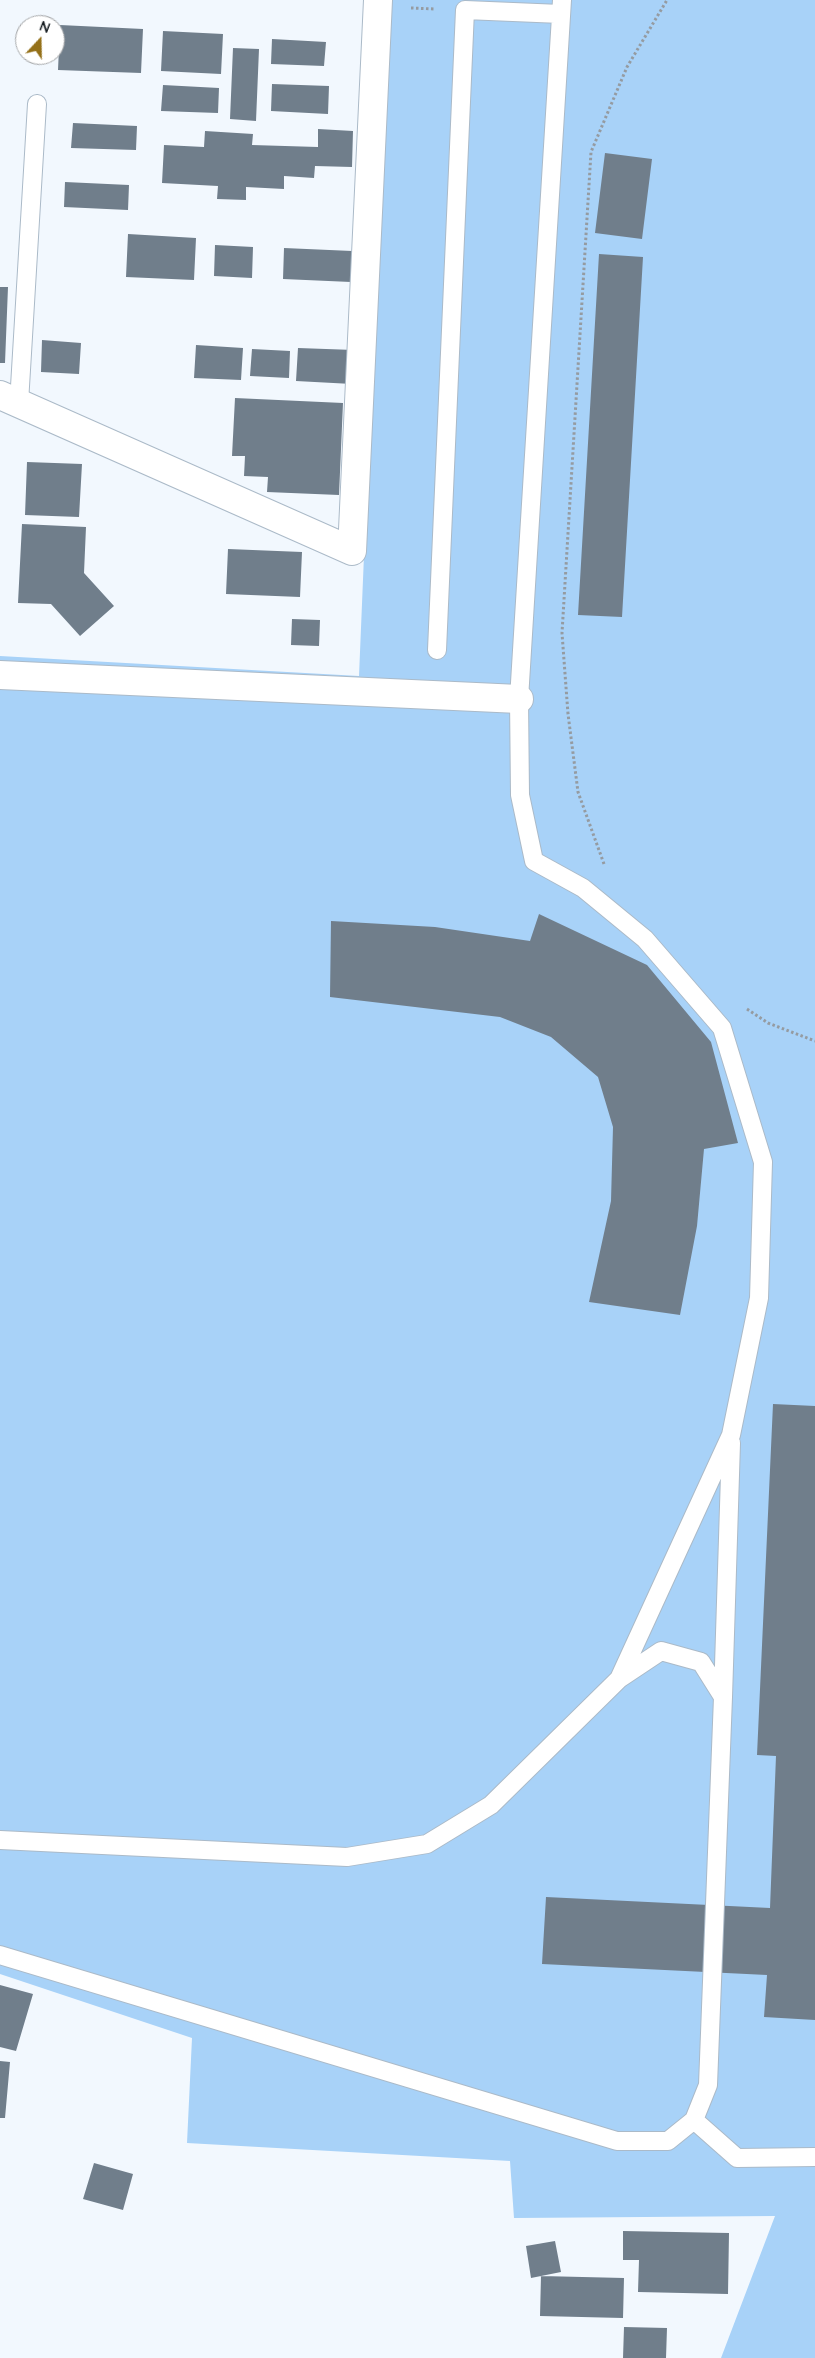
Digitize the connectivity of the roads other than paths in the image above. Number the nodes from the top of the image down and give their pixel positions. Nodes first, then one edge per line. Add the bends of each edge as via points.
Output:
1 (378, 3) edge
2 (562, 7) edge
3 (37, 104) dead end
4 (9, 399) edge
5 (437, 650) dead end
6 (0, 675) edge
7 (519, 699) junction
8 (732, 1435) junction
9 (619, 1678) junction
10 (723, 1697) junction
11 (0, 1840) edge
12 (0, 1955) edge
13 (694, 2120) junction
14 (815, 2157) edge

1 - 4 street via 352,551
2 - 5 lane via 465,10
2 - 7 lane
3 - 4 lane
6 - 7 street
7 - 8 lane via 520,795 534,860 583,888 644,939 722,1028 763,1162 759,1298
8 - 9 lane
8 - 10 lane
9 - 10 lane via 661,1651 700,1662
9 - 11 lane via 491,1805 427,1844 347,1857
10 - 13 lane via 708,2085
12 - 13 lane via 617,2141 668,2140
13 - 14 lane via 737,2158

